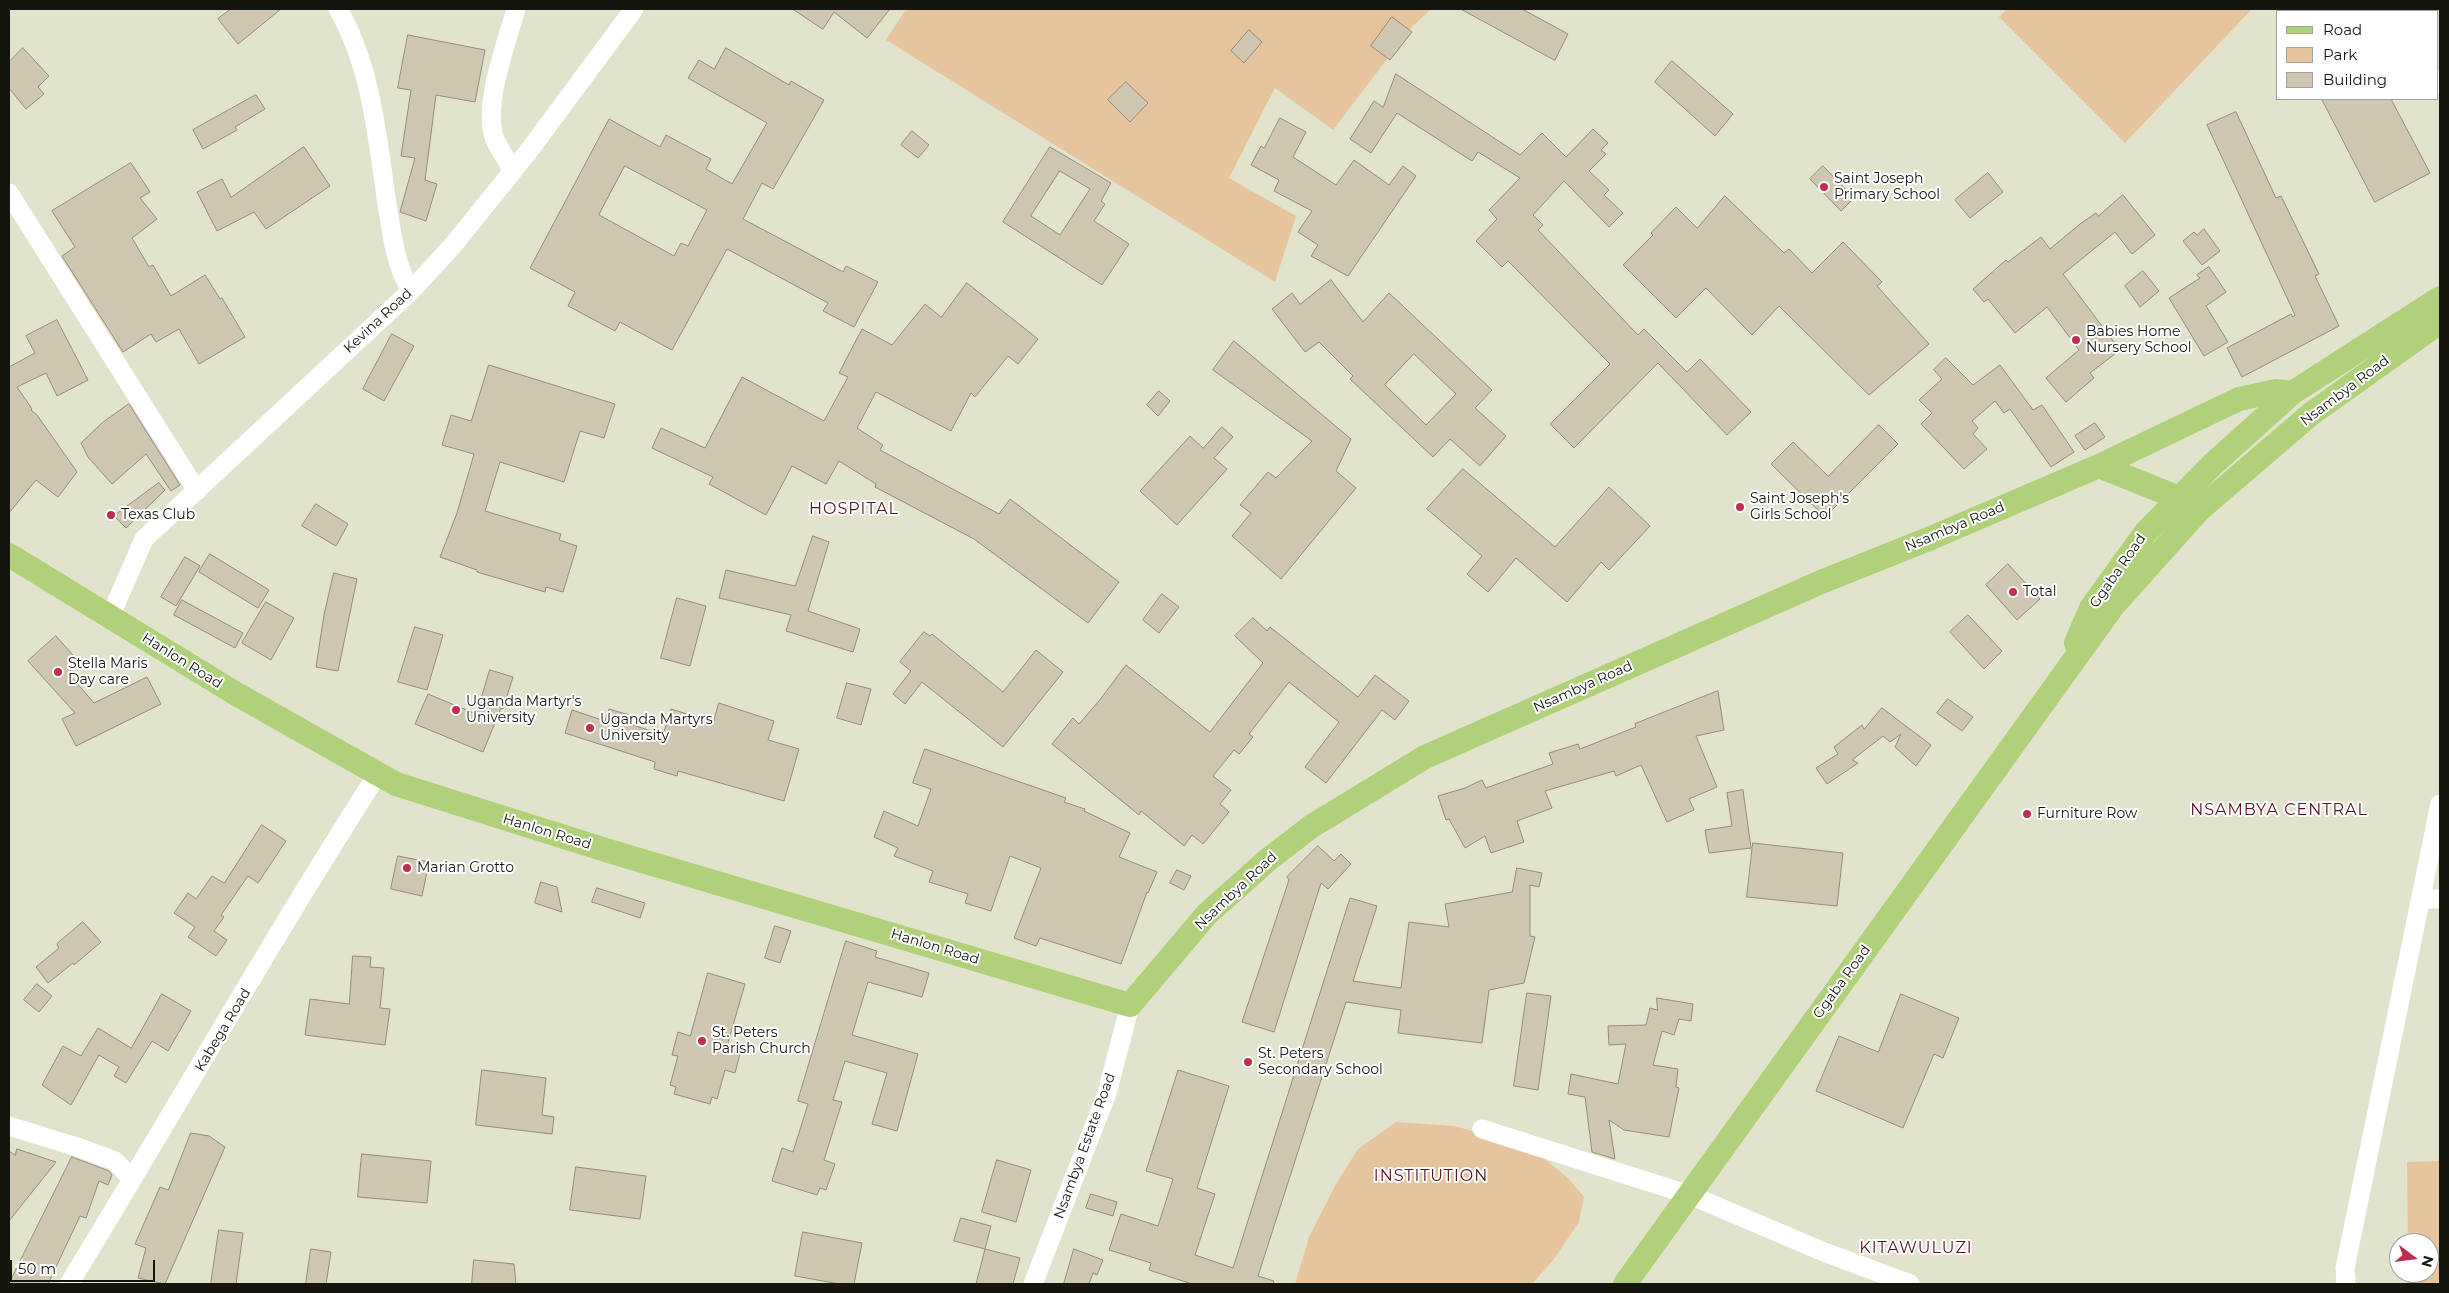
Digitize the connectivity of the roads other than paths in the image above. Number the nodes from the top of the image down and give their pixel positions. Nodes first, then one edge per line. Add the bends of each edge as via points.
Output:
1 (338, 9) edge
2 (516, 9) edge
3 (634, 9) edge
4 (513, 171) junction
5 (9, 193) edge
6 (410, 291) junction
7 (2440, 298) edge
8 (2440, 322) edge
9 (2292, 393) junction
10 (2099, 466) junction
11 (197, 491) junction
12 (2189, 504) junction
13 (9, 555) edge
14 (110, 617) junction
15 (377, 775) junction
16 (2440, 804) edge
17 (2421, 899) junction
18 (2440, 899) edge
19 (1130, 1005) junction
20 (9, 1126) edge
21 (1482, 1129) dead end
22 (132, 1179) junction
23 (1690, 1195) junction
24 (69, 1284) edge
25 (1033, 1284) edge
26 (1625, 1284) edge
27 (1910, 1284) edge
28 (2346, 1284) edge

1 - 6 street via 364,69 397,260
2 - 4 street via 493,94 492,118 494,137
3 - 4 street, Kevina Road
4 - 6 street, Kevina Road via 454,244
5 - 11 street
6 - 11 street, Kevina Road
7 - 9 main road
8 - 12 main road, Nsambya Road
9 - 10 main road, Nsambya Road via 2276,391 2239,399
9 - 12 main road
10 - 12 main road
10 - 19 main road, Nsambya Road via 1820,582 1425,757 1312,826 1270,858 1207,914
11 - 14 street, Kevina Road via 144,539
12 - 23 main road, Ggaba Road via 2021,732
13 - 14 main road, Hanlon Road
14 - 15 main road, Hanlon Road via 238,696
15 - 19 main road, Hanlon Road via 413,791 593,846
15 - 22 street, Kabega Road via 306,886
16 - 17 street
17 - 18 street
17 - 28 street via 2345,1268
19 - 25 street, Nsambya Estate Road via 1107,1093
20 - 22 street via 115,1161
21 - 23 street
22 - 24 street, Kabega Road
23 - 26 main road, Ggaba Road
23 - 27 street via 1824,1252

